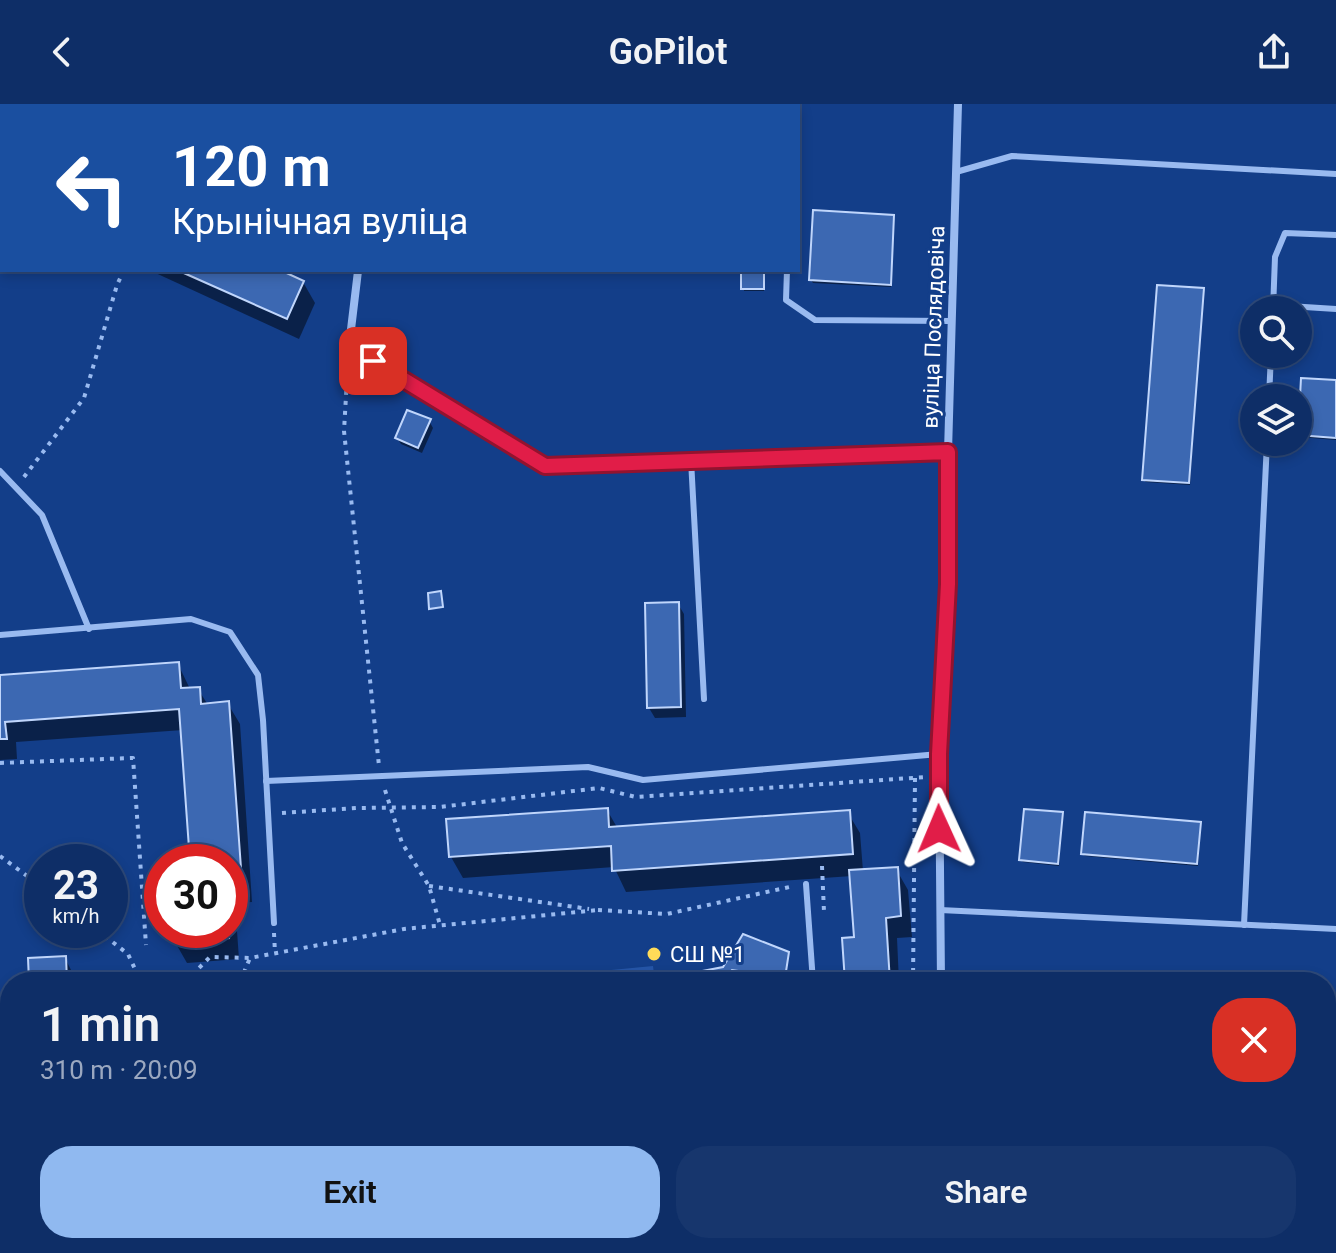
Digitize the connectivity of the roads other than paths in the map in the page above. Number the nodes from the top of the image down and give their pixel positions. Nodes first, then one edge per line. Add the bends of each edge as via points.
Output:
1 (958, 104) edge
2 (956, 172) junction
3 (1336, 174) edge
4 (1336, 235) edge
5 (357, 272) edge
6 (787, 272) edge
7 (1273, 296) edge
8 (1312, 309) edge
9 (1336, 309) edge
10 (951, 321) junction
11 (948, 452) junction
12 (1266, 456) edge
13 (691, 460) junction
14 (0, 471) edge
15 (89, 629) junction
16 (0, 635) edge
17 (704, 699) dead end
18 (939, 754) junction
19 (266, 781) junction
20 (806, 884) road end
21 (940, 910) junction
22 (274, 923) dead end
23 (1244, 925) junction
24 (1336, 929) edge
25 (812, 972) edge
26 (941, 972) edge

1 - 2 street, вуліца Послядовіча
2 - 3 lane via 1012,156
2 - 10 street, вуліца Послядовіча
4 - 7 lane via 1285,233 1275,257
5 - 13 street via 349,346 545,466
6 - 10 lane via 786,300 815,320
8 - 9 lane
10 - 11 street, вуліца Послядовіча
11 - 13 street
11 - 18 street, вуліца Послядовіча
12 - 23 lane
13 - 17 lane
14 - 15 lane via 42,515
15 - 16 lane
15 - 19 lane via 191,619 230,632 258,675
18 - 19 lane via 643,780 588,767
18 - 21 street, вуліца Послядовіча
19 - 22 lane
20 - 25 lane
21 - 23 lane
21 - 26 street, вуліца Послядовіча
23 - 24 lane

